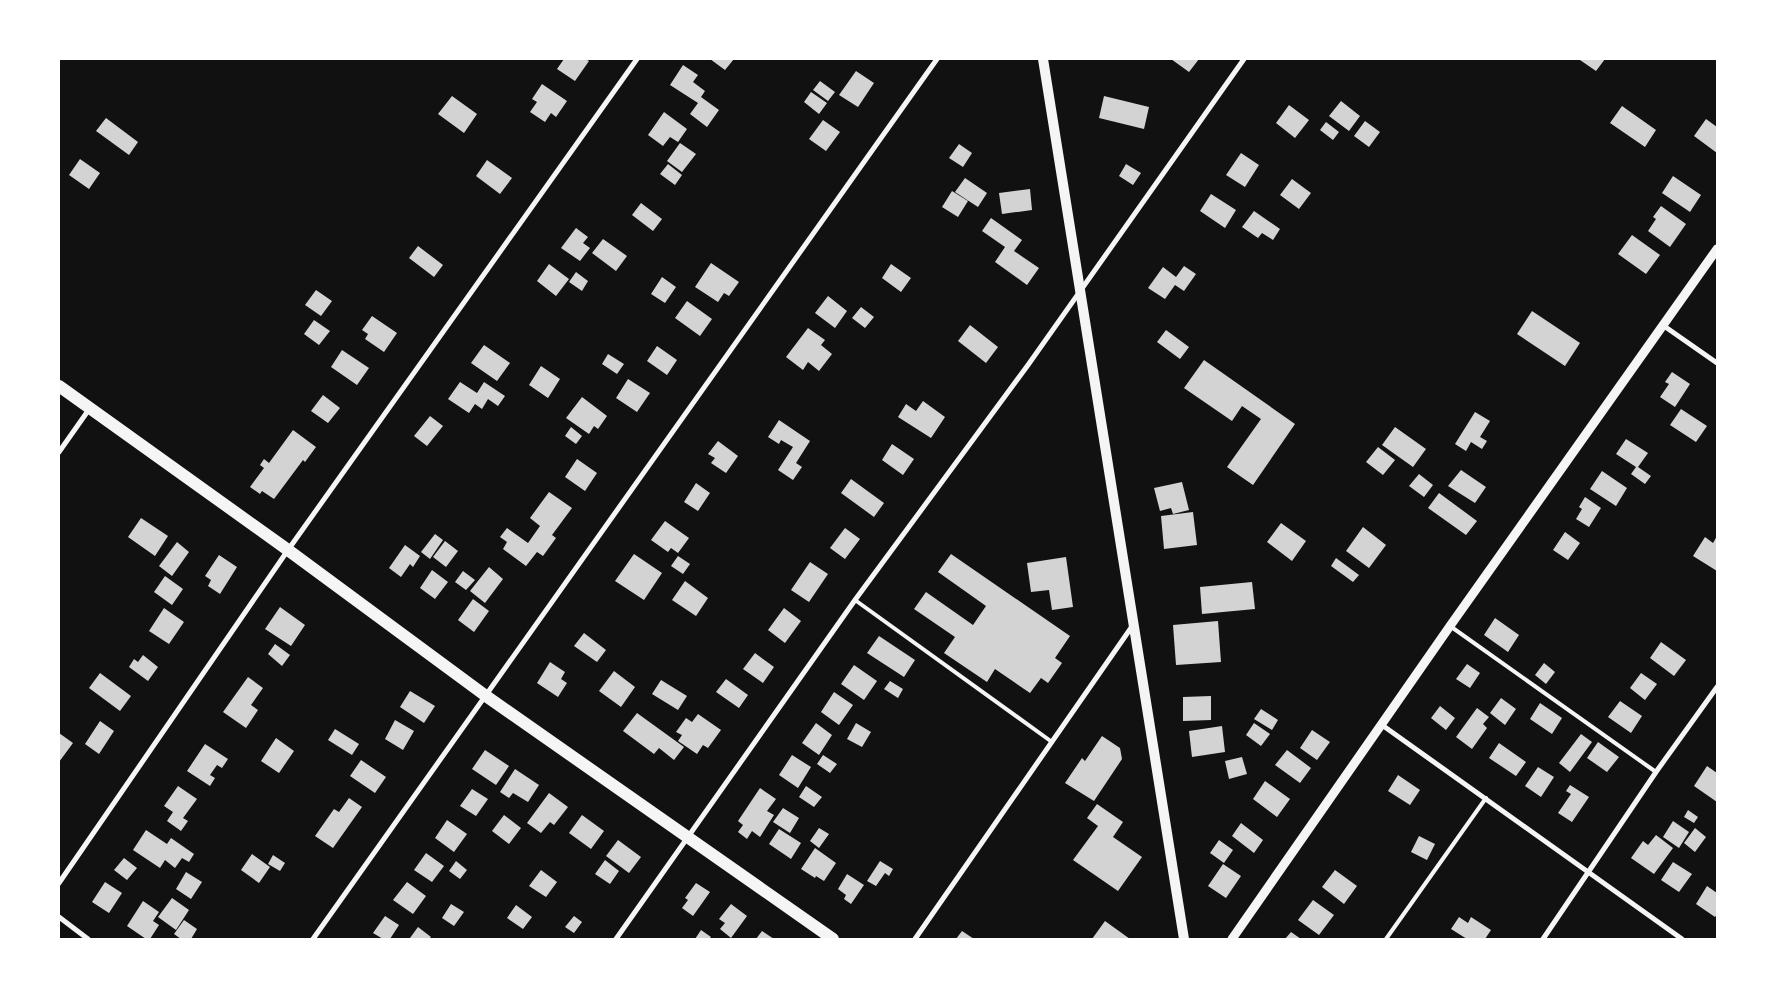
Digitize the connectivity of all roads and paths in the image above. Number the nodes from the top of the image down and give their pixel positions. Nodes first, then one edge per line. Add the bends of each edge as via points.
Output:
1 (636, 59) edge
2 (937, 59) edge
3 (1043, 59) edge
4 (1244, 59) edge
5 (1717, 249) edge
6 (1080, 290) junction
7 (1664, 326) junction
8 (1717, 364) edge
9 (59, 386) edge
10 (90, 408) junction
11 (59, 452) edge
12 (288, 550) junction
13 (854, 600) junction
14 (1134, 624) junction
15 (1450, 626) junction
16 (1717, 687) edge
17 (486, 696) junction
18 (1382, 725) junction
19 (1052, 742) junction
20 (1656, 772) junction
21 (1486, 798) junction
22 (687, 837) junction
23 (1588, 872) junction
24 (59, 883) edge
25 (59, 917) edge
26 (88, 939) edge
27 (313, 939) edge
28 (616, 939) edge
29 (833, 939) edge
30 (915, 939) edge
31 (1184, 939) edge
32 (1232, 939) edge
33 (1386, 939) edge
34 (1543, 939) edge
35 (1682, 939) edge

1 - 12 street
2 - 17 street
3 - 6 main road
4 - 6 street
5 - 7 street
6 - 13 street
6 - 14 main road
7 - 8 street
7 - 15 street
9 - 10 main road
10 - 11 street
10 - 12 main road
12 - 17 main road
12 - 24 street
13 - 19 lane
13 - 22 street
14 - 19 street
14 - 31 main road
15 - 18 street
15 - 20 lane
16 - 20 street
17 - 22 main road
17 - 27 street
18 - 21 street
18 - 32 street
19 - 30 street
20 - 23 street
21 - 23 street
21 - 33 lane
22 - 28 street
22 - 29 main road
23 - 34 street
23 - 35 street
25 - 26 street

